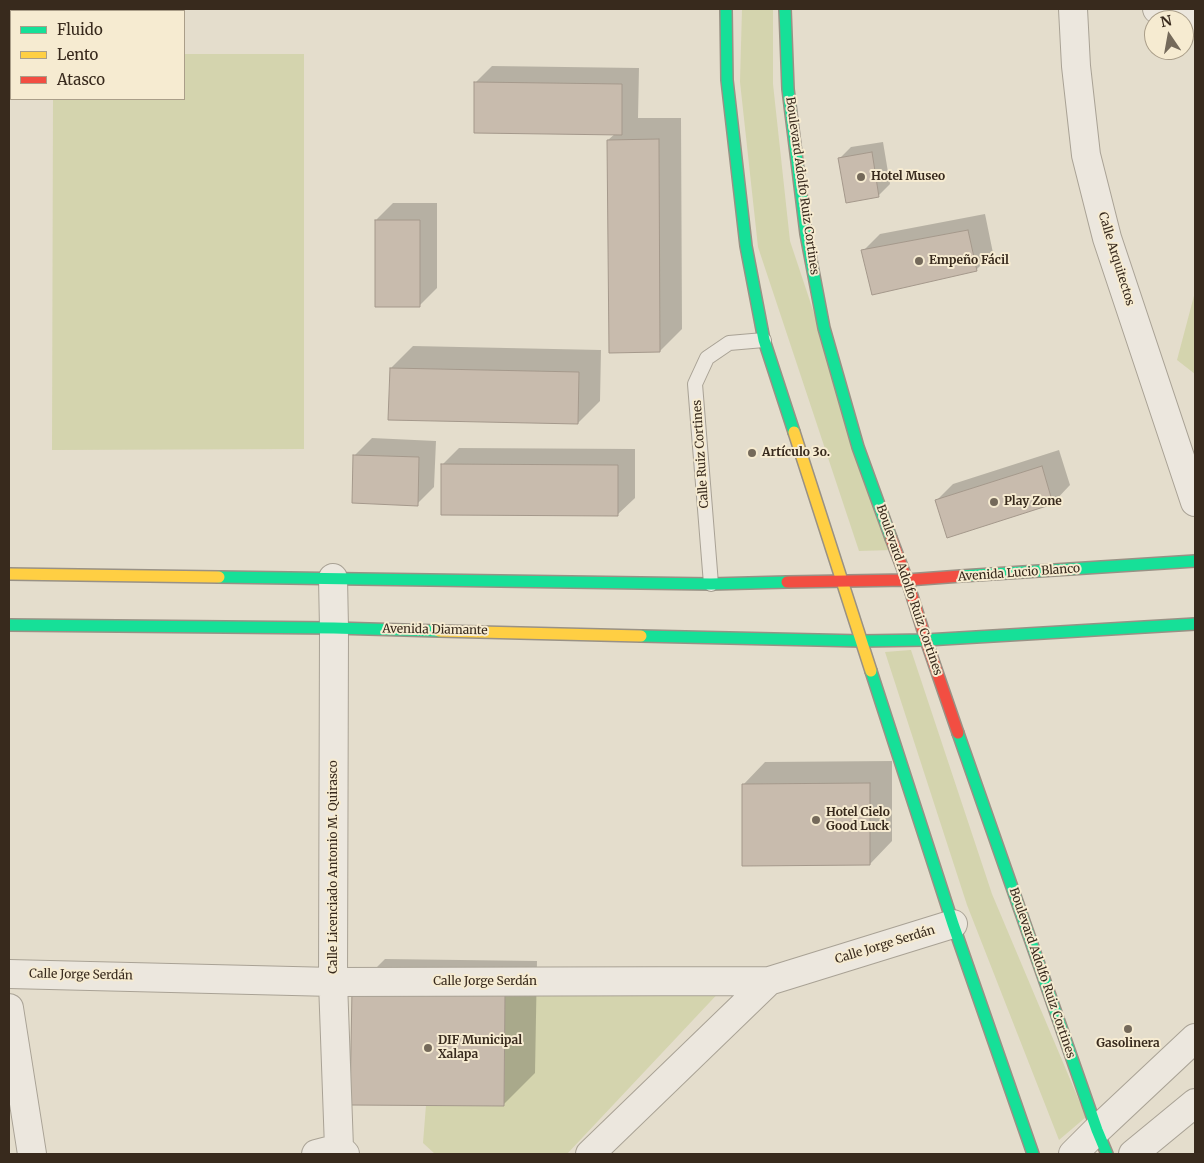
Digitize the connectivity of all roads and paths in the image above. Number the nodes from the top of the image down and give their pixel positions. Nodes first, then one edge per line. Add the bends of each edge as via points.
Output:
1 (726, 9) edge
2 (785, 9) edge
3 (1074, 9) edge
4 (1157, 9) edge
5 (1195, 22) edge
6 (764, 340) junction
7 (1195, 502) edge
8 (1195, 561) edge
9 (9, 574) edge
10 (333, 578) junction
11 (907, 580) junction
12 (843, 581) junction
13 (711, 584) junction
14 (1195, 624) edge
15 (9, 625) edge
16 (334, 628) junction
17 (926, 640) junction
18 (862, 641) junction
19 (954, 924) junction
20 (9, 974) edge
21 (333, 982) junction
22 (769, 982) junction
23 (9, 1008) edge
24 (1195, 1038) edge
25 (1195, 1103) edge
26 (1102, 1142) edge
27 (334, 1152) edge
28 (32, 1154) edge
29 (590, 1154) edge
30 (1033, 1154) edge
31 (1073, 1154) edge
32 (1133, 1154) edge

1 - 6 main road via 727,80 745,236
2 - 11 main road, Boulevard Adolfo Ruiz Cortines via 788,89 806,234 824,328 858,447
3 - 7 street, Calle Arquitectos via 1076,66 1086,155 1107,238
4 - 5 street
6 - 12 main road
6 - 13 lane, Calle Ruiz Cortines via 729,344 707,358 696,384
8 - 11 main road, Avenida Lucio Blanco
9 - 10 main road
10 - 13 main road
10 - 16 street, Calle Licenciado Antonio M. Quirasco
11 - 12 main road, Avenida Lucio Blanco
11 - 17 main road, Boulevard Adolfo Ruiz Cortines
12 - 13 main road
12 - 18 main road
14 - 17 main road
15 - 16 main road, Avenida Diamante
16 - 18 main road, Avenida Diamante
16 - 21 street, Calle Licenciado Antonio M. Quirasco
17 - 18 main road
17 - 26 main road, Boulevard Adolfo Ruiz Cortines
18 - 19 main road
19 - 22 street, Calle Jorge Serdán
19 - 30 main road
20 - 21 street, Calle Jorge Serdán
21 - 22 street, Calle Jorge Serdán
21 - 27 street, Calle Licenciado Antonio M. Quirasco
22 - 29 street
23 - 28 street
24 - 26 street
25 - 32 street
26 - 31 street

